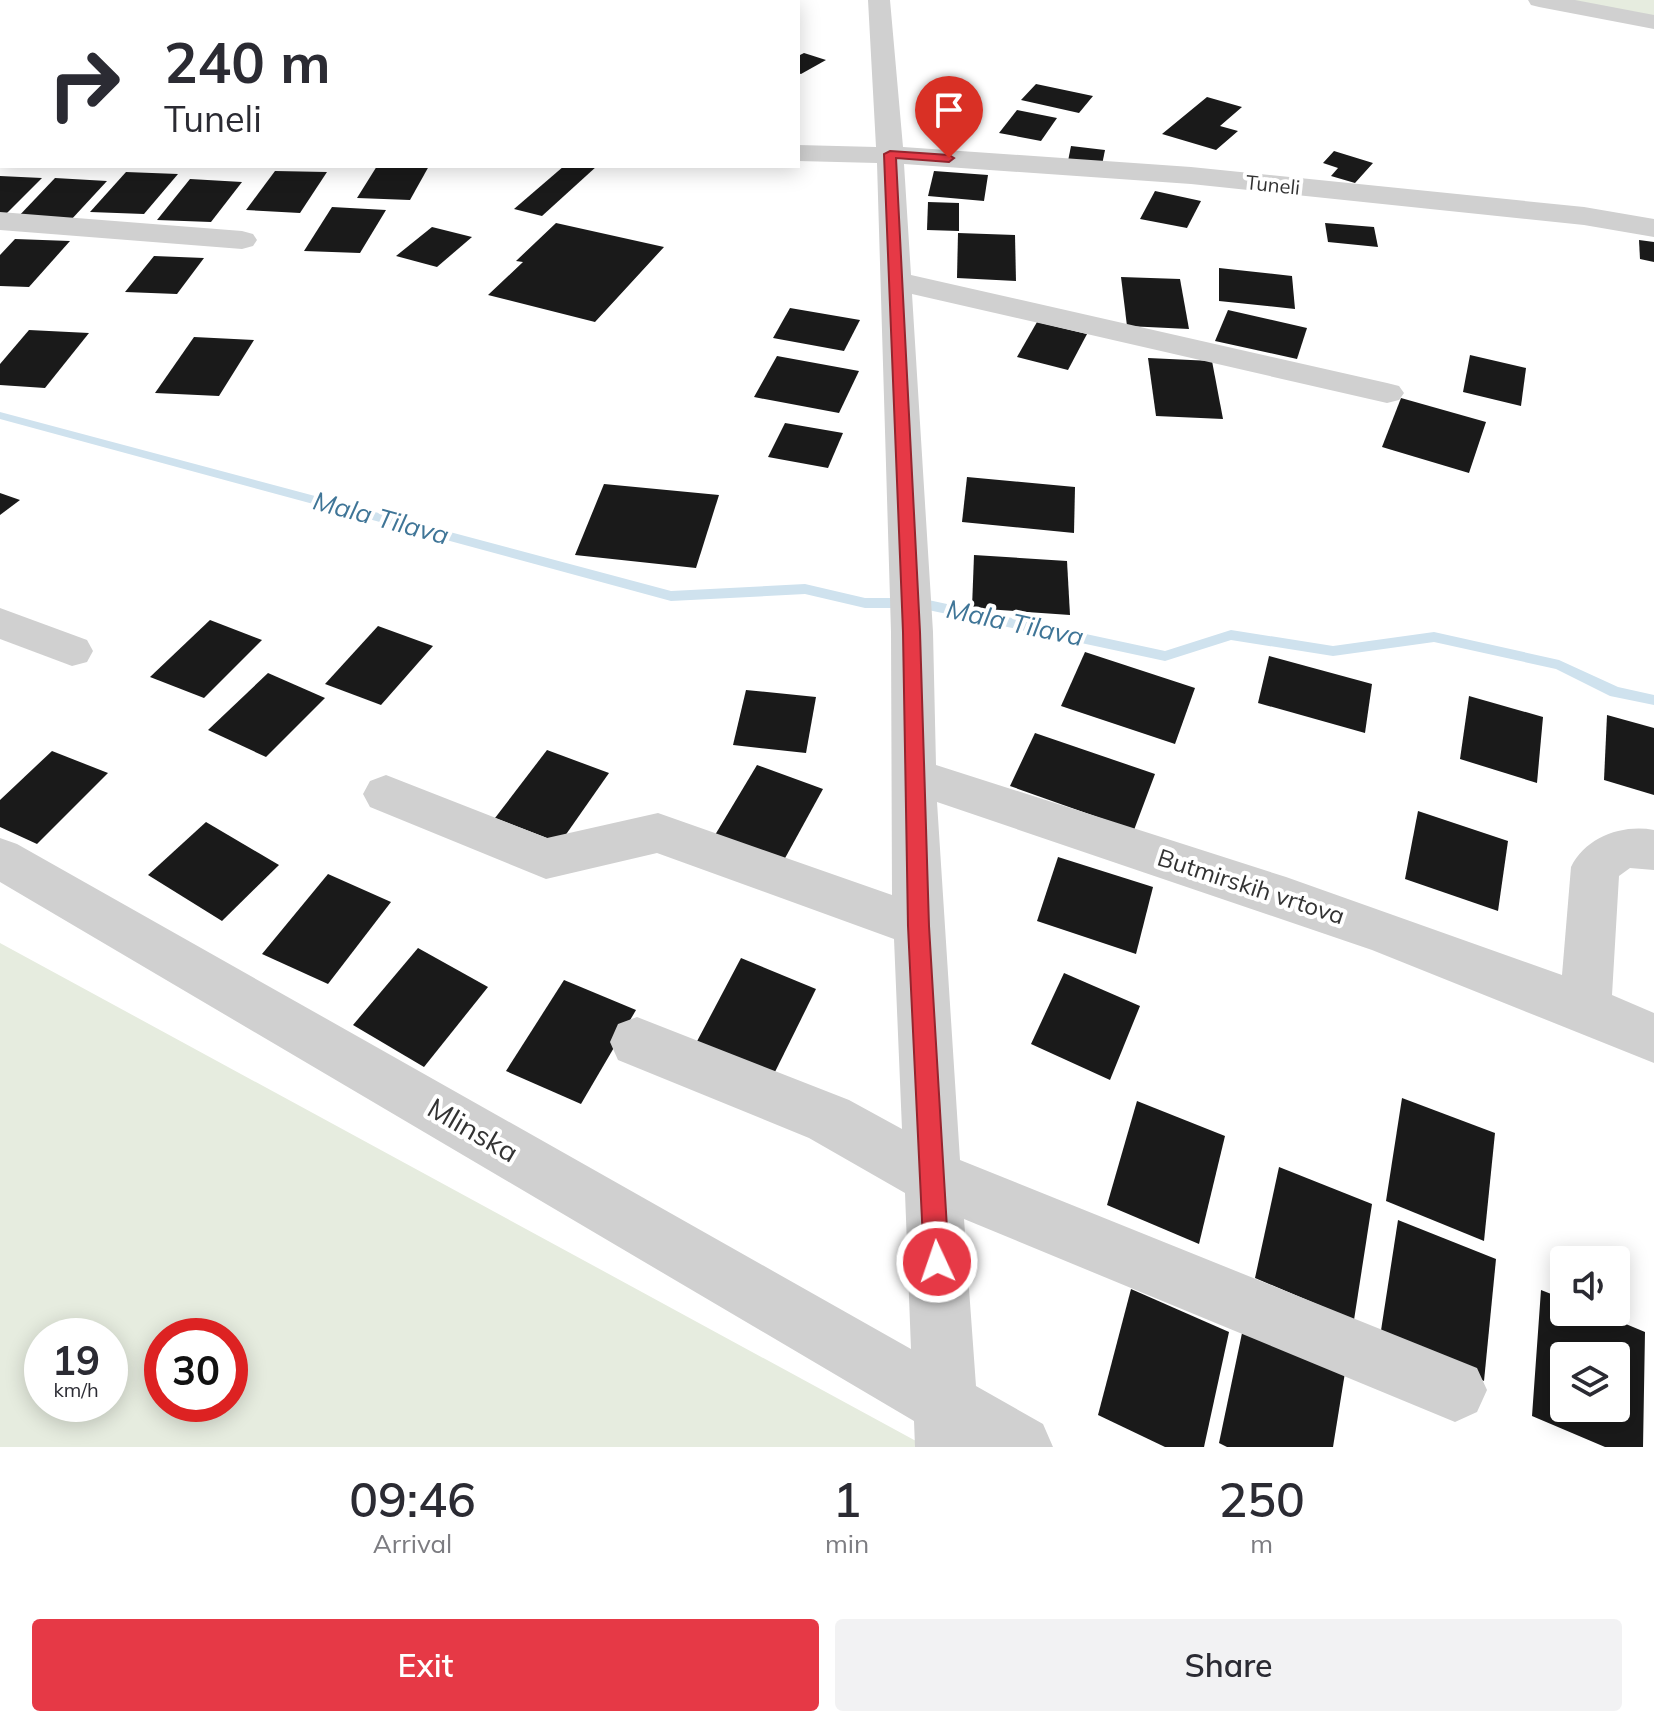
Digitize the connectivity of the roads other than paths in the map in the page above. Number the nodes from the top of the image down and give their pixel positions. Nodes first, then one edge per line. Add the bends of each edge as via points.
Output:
1 (879, 0) edge
2 (1539, 0) edge
3 (1654, 22) edge
4 (800, 153) edge
5 (890, 154) junction
6 (0, 221) edge
7 (1654, 228) edge
8 (242, 240) dead end
9 (896, 281) junction
10 (1387, 393) dead end
11 (0, 623) edge
12 (72, 651) dead end
13 (913, 776) junction
14 (386, 794) dead end
15 (1654, 850) edge
16 (0, 858) edge
17 (918, 926) junction
18 (1585, 1008) junction
19 (1654, 1038) edge
20 (637, 1042) dead end
21 (932, 1177) junction
22 (1455, 1390) dead end
23 (946, 1426) edge
24 (1020, 1447) edge

1 - 5 street
2 - 3 street
4 - 5 street, Tuneli
5 - 7 street, Tuneli via 1217,179 1584,216
5 - 9 street
6 - 8 street
9 - 10 street
9 - 13 street
11 - 12 street
13 - 17 street
13 - 18 street, Butmirskih vrtova via 1373,928
14 - 17 street via 546,859 658,833
15 - 18 street via 1615,850 1595,867
16 - 23 street, Mlinska
17 - 21 street
18 - 19 street, Butmirskih vrtova
20 - 21 street via 829,1119
21 - 22 street
21 - 23 street
23 - 24 street, Mlinska

